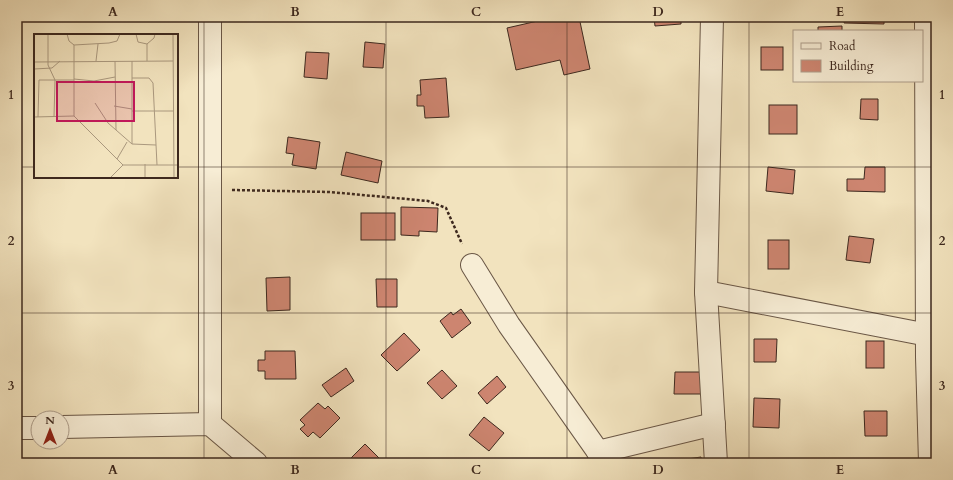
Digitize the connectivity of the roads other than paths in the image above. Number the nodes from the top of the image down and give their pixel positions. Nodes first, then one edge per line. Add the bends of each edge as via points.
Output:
1 (210, 17) edge
2 (712, 17) edge
3 (926, 17) edge
4 (472, 264) road end
5 (706, 292) junction
6 (928, 335) junction
7 (932, 357) edge
8 (210, 424) junction
9 (714, 424) junction
10 (70, 427) edge
11 (17, 428) edge
12 (30, 428) edge
13 (602, 457) edge
14 (256, 463) edge
15 (716, 463) edge
16 (930, 463) edge

1 - 8 street
2 - 5 street
3 - 6 street
4 - 13 street via 509,325
5 - 6 street
5 - 9 street
6 - 7 street
7 - 16 street
8 - 10 street
8 - 14 street
9 - 13 street
9 - 15 street
11 - 12 street

